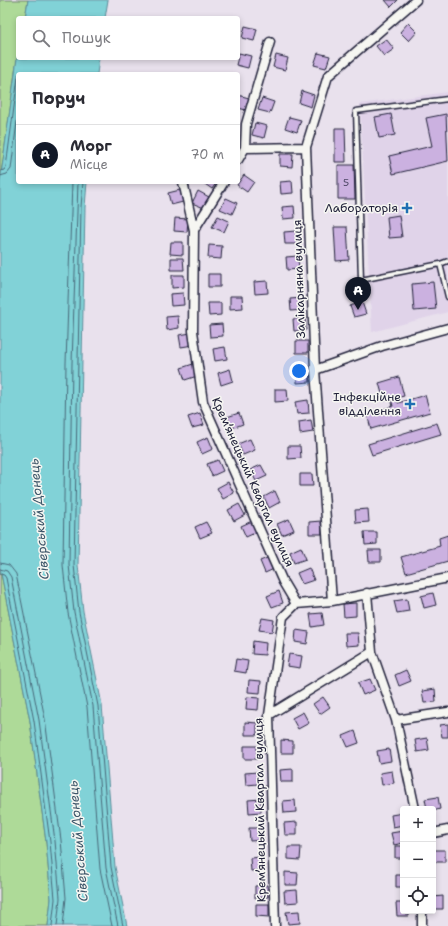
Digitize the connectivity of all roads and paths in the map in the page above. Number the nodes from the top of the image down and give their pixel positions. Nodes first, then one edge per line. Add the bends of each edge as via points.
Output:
1 (416, 0) edge
2 (270, 42) dead end
3 (448, 99) edge
4 (306, 147) junction
5 (245, 148) junction
6 (240, 157) edge
7 (182, 184) edge
8 (223, 184) edge
9 (194, 230) junction
10 (448, 261) edge
11 (440, 264) junction
12 (448, 297) edge
13 (448, 328) edge
14 (315, 370) junction
15 (448, 578) edge
16 (367, 593) junction
17 (332, 601) junction
18 (296, 604) junction
19 (372, 652) junction
20 (448, 712) edge
21 (270, 715) junction
22 (396, 720) junction
23 (414, 806) edge
24 (448, 830) edge
25 (436, 833) edge
26 (422, 914) edge
27 (275, 926) edge
28 (422, 926) edge

1 - 4 street, Залікарняна вулиця via 328,76
2 - 5 street via 246,124
3 - 11 lane via 356,111 361,280
4 - 5 street
4 - 14 street, Залікарняна вулиця
5 - 6 street
7 - 9 street, Крем’янецький Квартал вулиця
8 - 9 street
9 - 18 street, Крем’янецький Квартал вулиця via 193,331 203,402 283,582
10 - 11 lane
11 - 12 lane
13 - 14 street via 382,346
14 - 17 street, Залікарняна вулиця
15 - 16 street
16 - 17 street
16 - 19 street
17 - 18 street
18 - 21 street, Крем’янецький Квартал вулиця via 283,617
19 - 21 street
19 - 22 street
20 - 22 street
21 - 27 street, Крем’янецький Квартал вулиця
22 - 23 street
24 - 25 street
26 - 28 street

